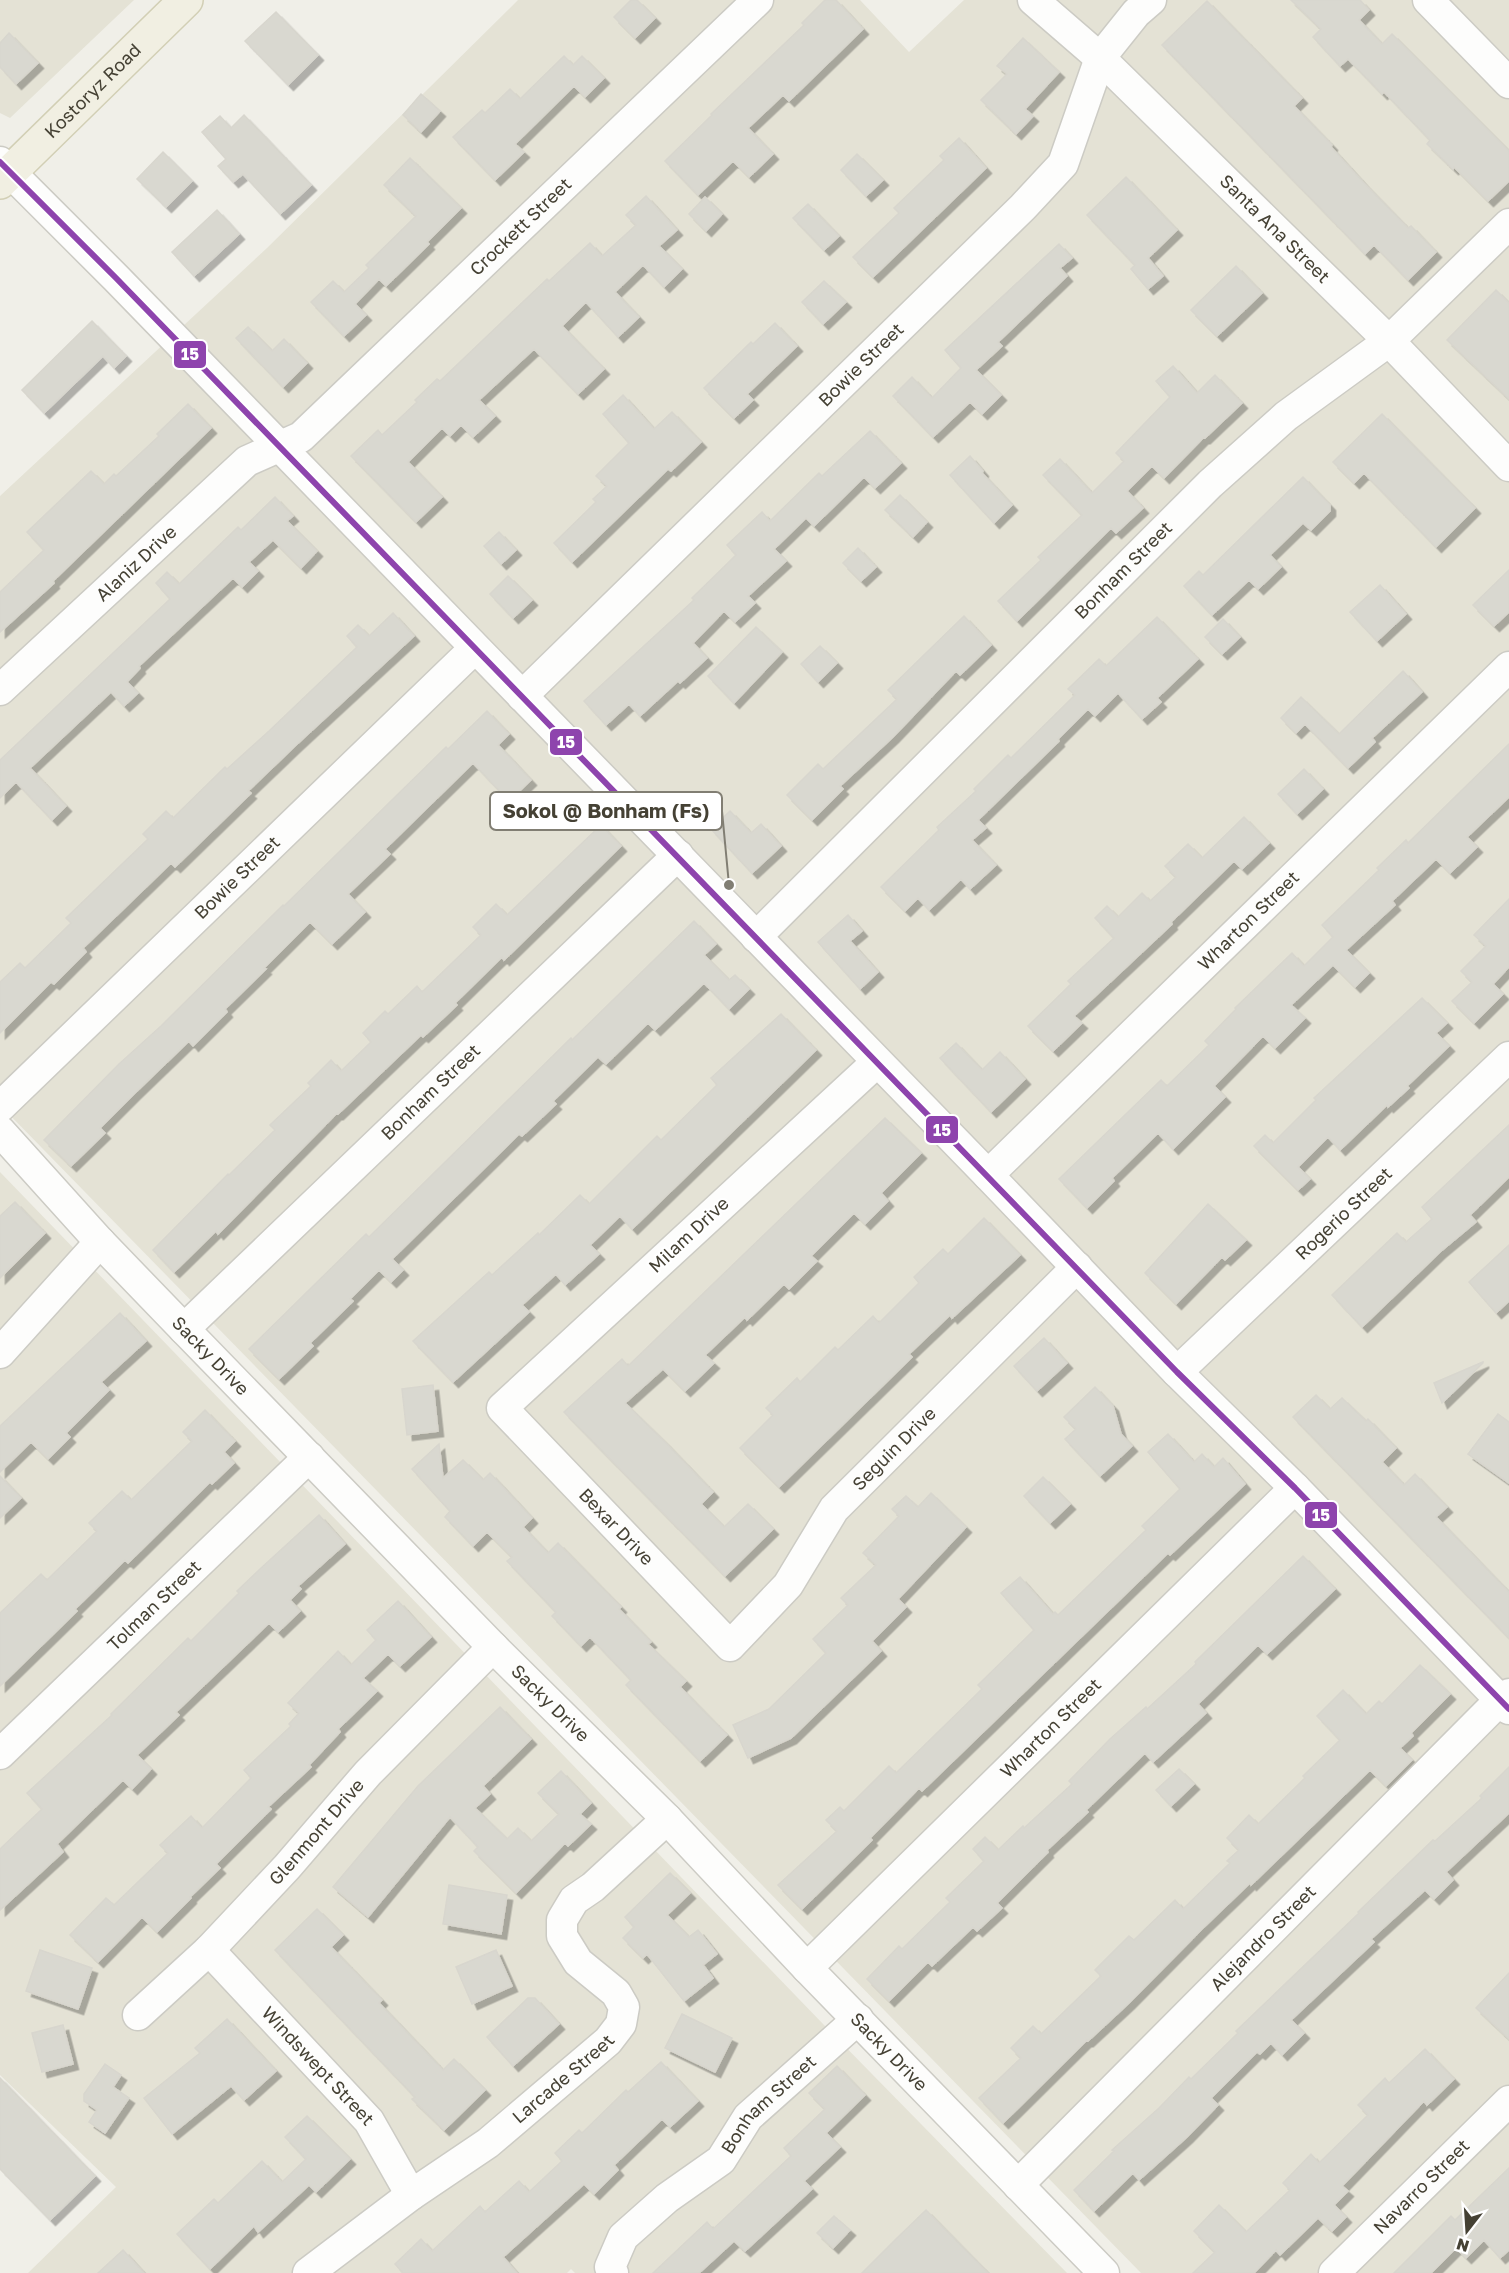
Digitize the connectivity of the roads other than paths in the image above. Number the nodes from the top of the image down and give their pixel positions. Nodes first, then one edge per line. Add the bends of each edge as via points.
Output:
1 (186, 0) edge
2 (758, 0) edge
3 (1033, 0) edge
4 (1151, 0) edge
5 (1428, 0) edge
6 (1100, 58) junction
7 (1509, 83) edge
8 (4, 172) edge
9 (1509, 224) edge
10 (1389, 341) junction
11 (279, 447) junction
12 (1509, 466) edge
13 (475, 648) junction
14 (1509, 667) edge
15 (0, 690) edge
16 (522, 696) junction
17 (678, 855) junction
18 (756, 937) junction
19 (1509, 1057) edge
20 (877, 1062) junction
21 (0, 1107) edge
22 (0, 1131) edge
23 (988, 1175) junction
24 (100, 1242) junction
25 (1077, 1267) junction
26 (184, 1329) junction
27 (0, 1353) edge
28 (1177, 1372) junction
29 (502, 1408) joint
30 (309, 1457) junction
31 (1295, 1488) junction
32 (729, 1646) joint
33 (493, 1647) junction
34 (1506, 1701) edge
35 (0, 1754) edge
36 (667, 1819) junction
37 (209, 1950) junction
38 (807, 1968) junction
39 (138, 2015) dead end
40 (858, 2019) junction
41 (1509, 2101) edge
42 (1018, 2185) junction
43 (411, 2195) junction
44 (612, 2270) edge
45 (308, 2273) edge
46 (1104, 2273) edge
47 (1334, 2273) edge

1 - 8 main road, Kostoryz Road
2 - 11 street, Crockett Street via 301,437
3 - 6 street, Santa Ana Street
4 - 6 street, Bowie Street
5 - 7 street
6 - 10 street, Santa Ana Street
6 - 16 street, Bowie Street via 1063,164
8 - 11 street
9 - 10 street, Bonham Street
10 - 12 street, Santa Ana Street
10 - 18 street, Bonham Street via 1286,416 1210,484
11 - 13 street
11 - 15 street, Alaniz Drive via 248,461
13 - 16 street
13 - 21 street, Bowie Street
14 - 23 street, Wharton Street
16 - 17 street
17 - 18 street
17 - 26 street, Bonham Street
18 - 20 street
19 - 28 street, Rogerio Street
20 - 23 street
20 - 29 street, Milam Drive
22 - 24 street, Sacky Drive
23 - 25 street
24 - 26 street, Sacky Drive
24 - 27 street
25 - 28 street
25 - 32 street, Seguin Drive via 834,1509 788,1585
26 - 30 street, Sacky Drive
28 - 31 street
29 - 32 street, Bexar Drive
30 - 33 street, Sacky Drive
30 - 35 street, Tolman Street
31 - 34 street
31 - 38 street, Wharton Street
33 - 36 street, Sacky Drive
33 - 37 street, Glenmont Drive via 368,1773
34 - 42 street, Alejandro Street
36 - 38 street, Sacky Drive
36 - 43 street, Larcade Street via 574,1900 562,1920 562,1936 578,1962 616,1993 624,2007 621,2024 608,2041 504,2130
37 - 39 street, Glenmont Drive
37 - 43 street, Windswept Street via 369,2121
38 - 40 street, Sacky Drive
40 - 42 street, Sacky Drive
40 - 44 street, Bonham Street via 748,2117 721,2160 667,2198 623,2238
41 - 47 street, Navarro Street
42 - 46 street, Sacky Drive
43 - 45 street, Larcade Street

